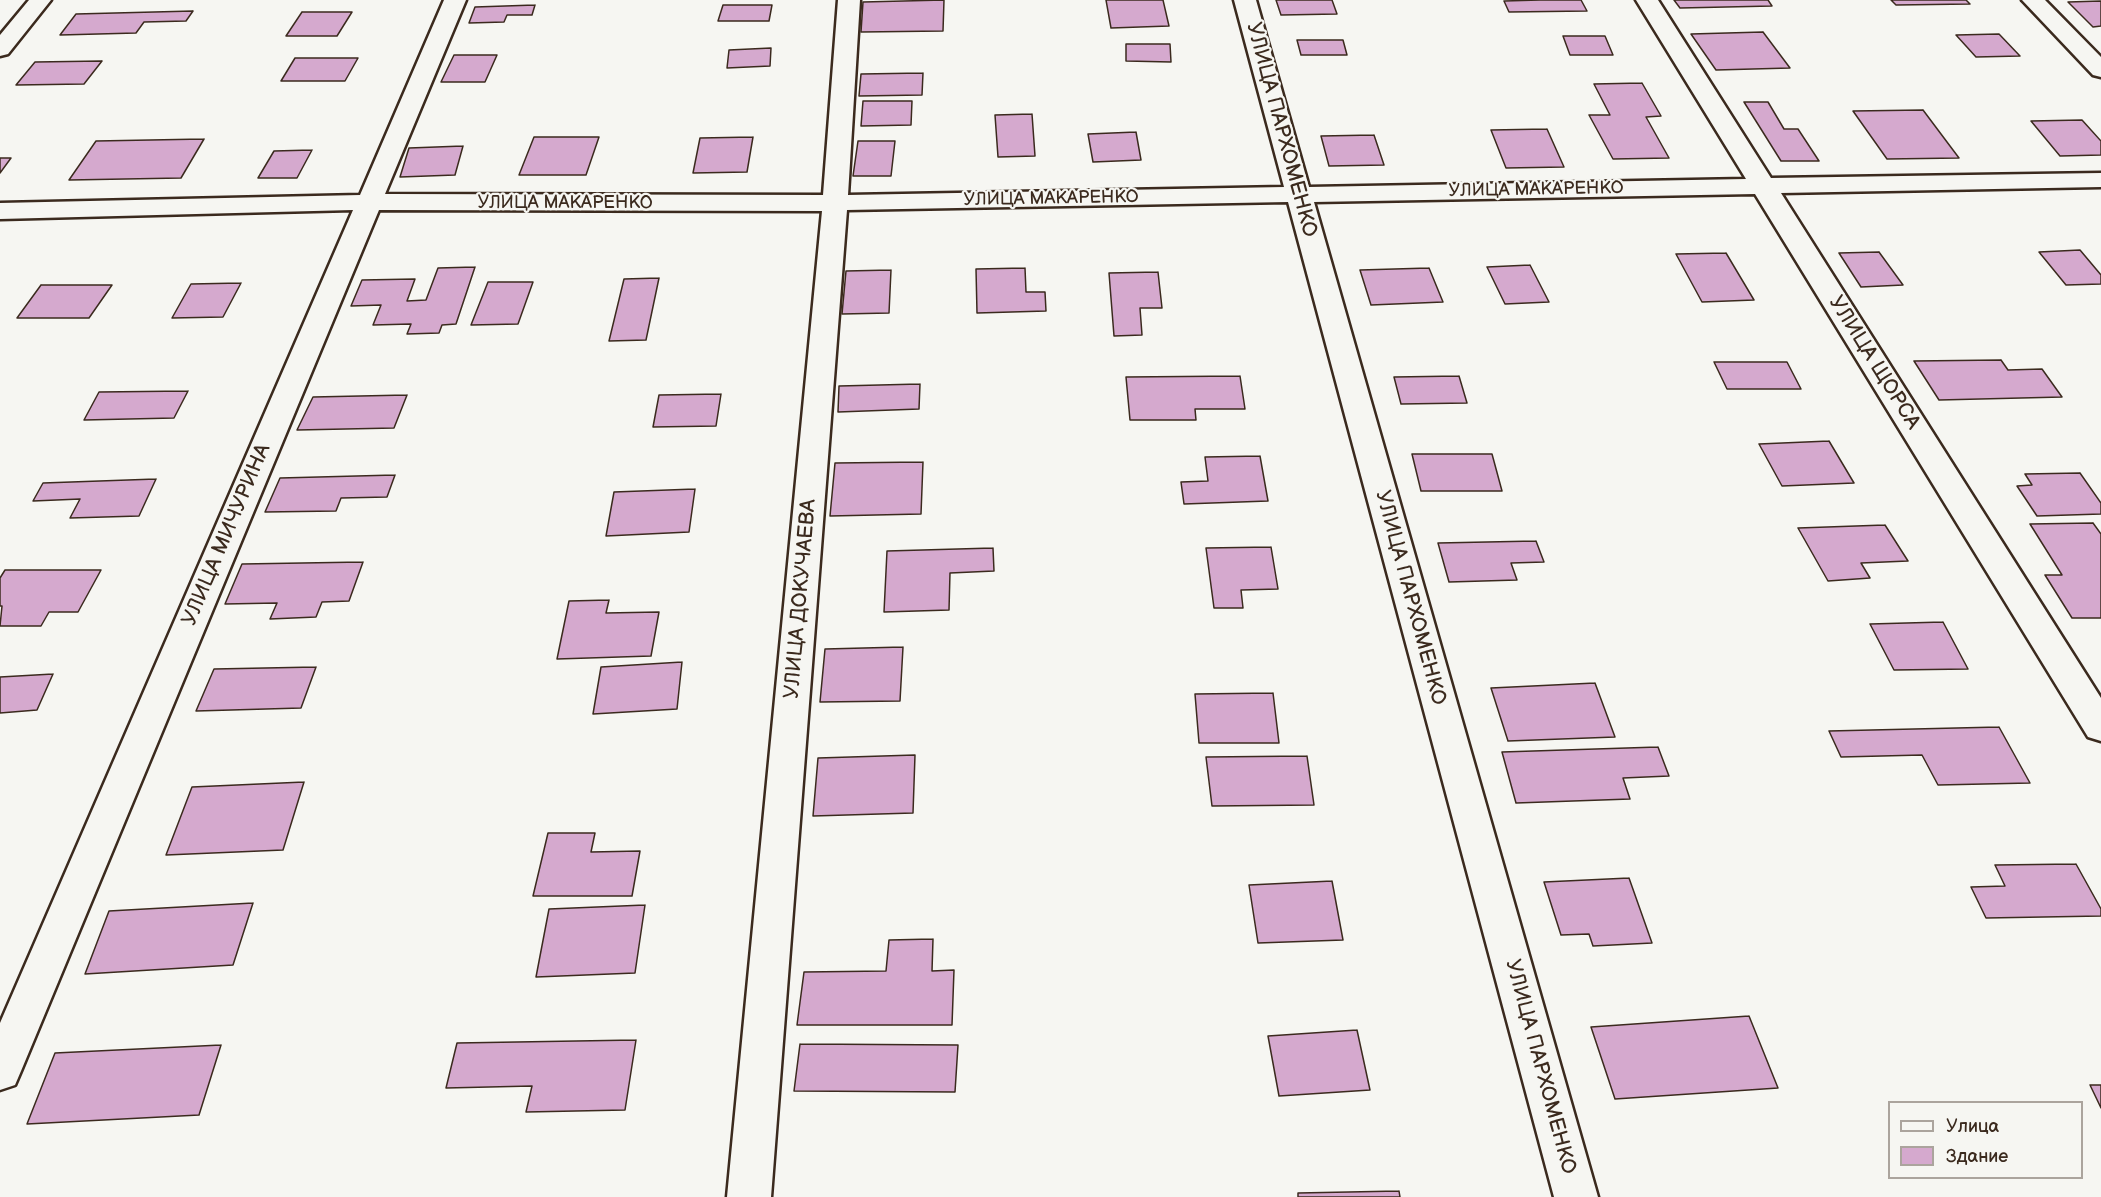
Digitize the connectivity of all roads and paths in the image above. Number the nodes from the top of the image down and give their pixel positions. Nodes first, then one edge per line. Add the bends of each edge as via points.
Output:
1 (40, 0) edge
2 (455, 0) edge
3 (849, 0) edge
4 (1245, 0) edge
5 (1647, 0) edge
6 (2033, 0) edge
7 (0, 49) edge
8 (2101, 70) edge
9 (2101, 180) edge
10 (1764, 186) junction
11 (1299, 195) junction
12 (369, 202) junction
13 (835, 203) junction
14 (0, 211) edge
15 (2101, 727) edge
16 (0, 1071) edge
17 (749, 1197) edge
18 (1576, 1197) edge

1 - 7 street
2 - 12 street, УЛИЦА МИЧУРИНА
3 - 13 street, УЛИЦА ДОКУЧАЕВА
4 - 11 street, УЛИЦА ПАРХОМЕНКО
5 - 10 street, УЛИЦА ЩОРСА
6 - 8 street
9 - 10 street, УЛИЦА МАКАРЕНКО
10 - 11 street, УЛИЦА МАКАРЕНКО
10 - 15 street, УЛИЦА ЩОРСА
11 - 13 street, УЛИЦА МАКАРЕНКО
11 - 18 street, УЛИЦА ПАРХОМЕНКО
12 - 13 street, УЛИЦА МАКАРЕНКО
12 - 14 street, УЛИЦА МАКАРЕНКО
12 - 16 street, УЛИЦА МИЧУРИНА
13 - 17 street, УЛИЦА ДОКУЧАЕВА

